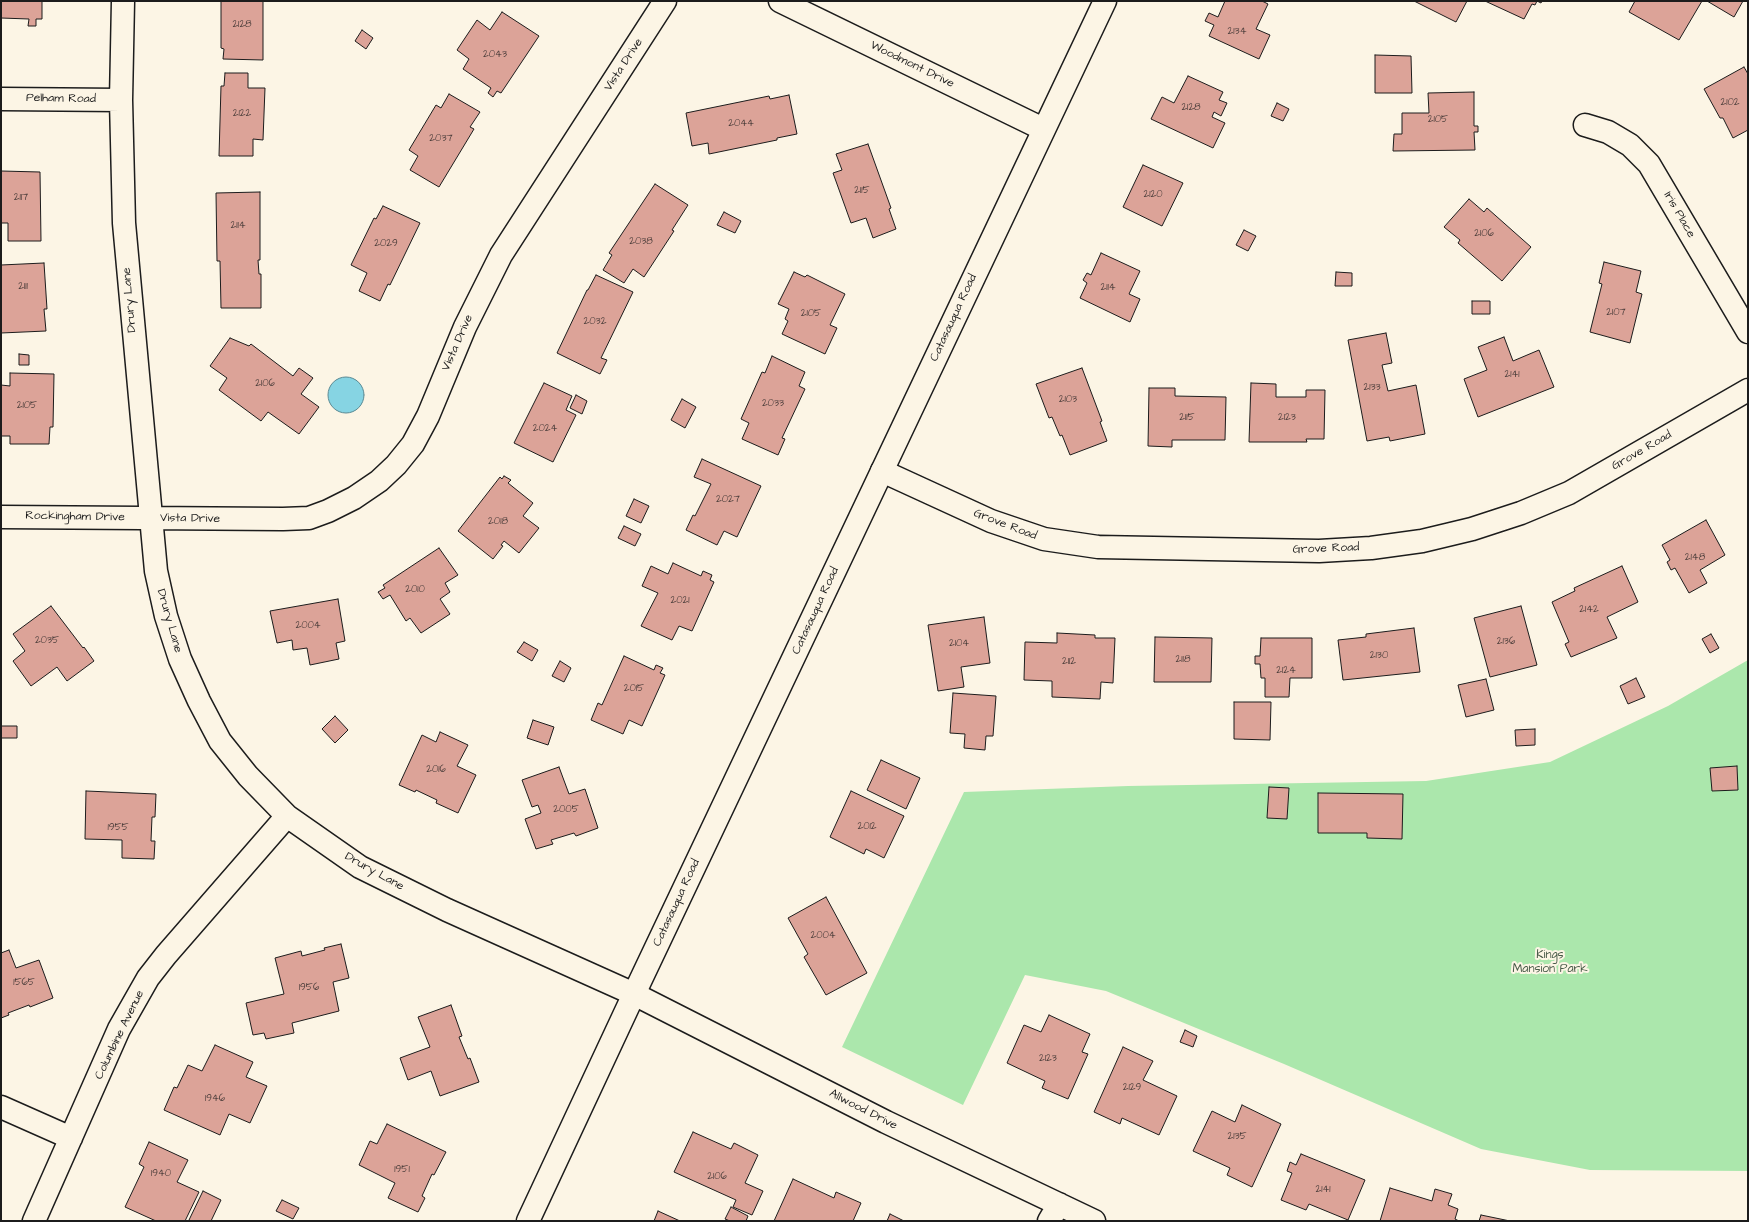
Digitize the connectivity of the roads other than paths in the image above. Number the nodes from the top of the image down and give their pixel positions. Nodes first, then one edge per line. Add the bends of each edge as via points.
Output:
1 (123, 1) edge
2 (665, 1) edge
3 (780, 1) edge
4 (1104, 1) edge
5 (1, 99) edge
6 (121, 100) junction
7 (1585, 125) dead end
8 (1044, 130) junction
9 (1748, 332) edge
10 (1748, 390) edge
11 (882, 471) junction
12 (1, 517) edge
13 (150, 518) junction
14 (288, 816) junction
15 (634, 994) junction
16 (1, 1107) edge
17 (71, 1138) junction
18 (1054, 1212) edge
19 (34, 1221) edge
20 (528, 1221) edge
21 (1094, 1221) edge

1 - 6 street, Drury Lane
2 - 13 street, Vista Drive via 501,255 465,327 428,416 396,465 379,481 354,498 309,518
3 - 8 street, Woodmont Drive
4 - 8 street, Catasauqua Road
5 - 6 street, Pelham Road
6 - 13 street, Drury Lane via 124,223
7 - 9 street, Iris Place via 1608,132 1630,145 1649,164
8 - 11 street, Catasauqua Road
10 - 11 street, Grove Road via 1569,493 1521,513 1472,529 1422,541 1371,548 1319,551 1098,547 1044,539 991,521
11 - 15 street, Catasauqua Road
12 - 13 street, Rockingham Drive
13 - 14 street, Drury Lane via 156,571 166,616 180,659 198,701 220,741 248,776
14 - 15 street, Drury Lane via 360,867 447,910
14 - 17 street, Columbine Avenue via 148,978 119,1029
15 - 18 street, Allwood Drive via 886,1122
15 - 20 street, Catasauqua Road
16 - 17 street
17 - 19 street, Columbine Avenue
18 - 21 street, Allwood Drive

